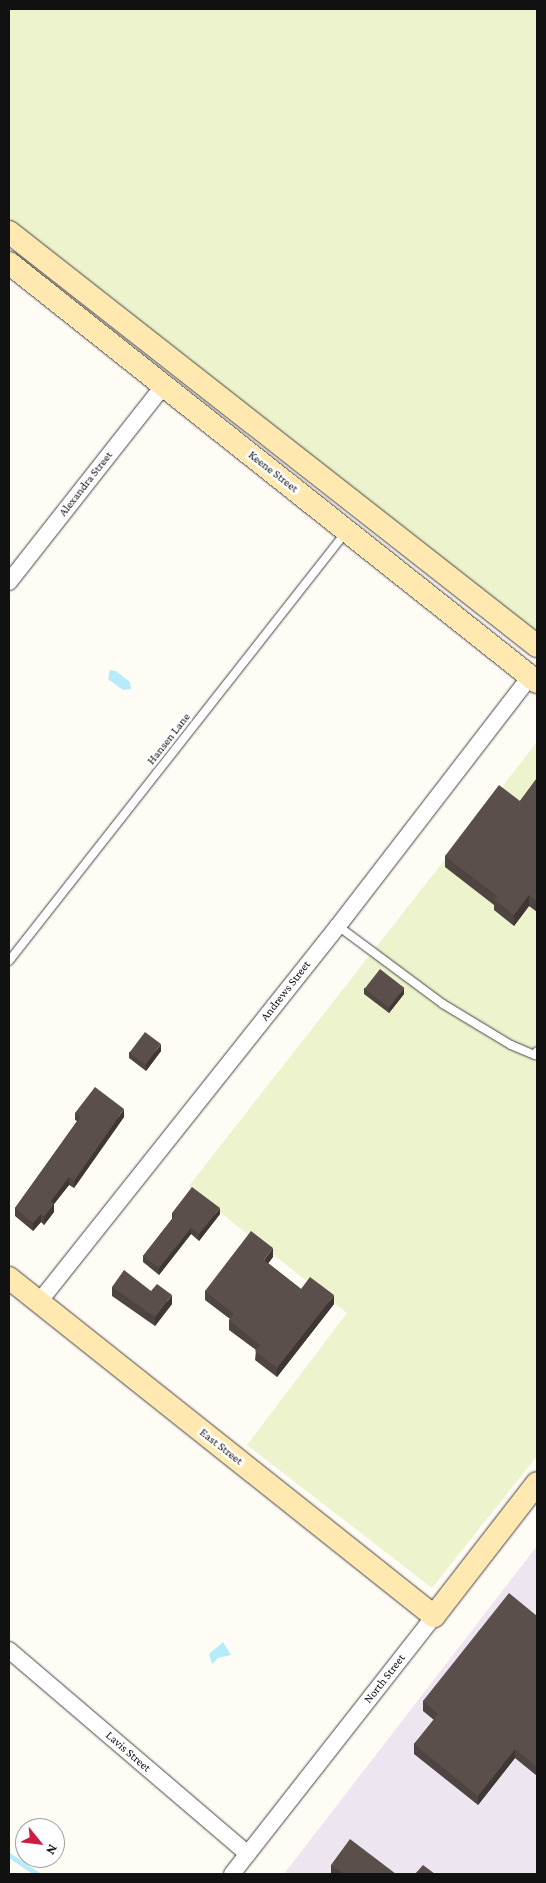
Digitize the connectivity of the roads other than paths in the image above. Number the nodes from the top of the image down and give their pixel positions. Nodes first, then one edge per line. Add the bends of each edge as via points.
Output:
1 (9, 232) edge
2 (9, 263) edge
3 (178, 367) junction
4 (164, 385) junction
5 (347, 530) junction
6 (9, 582) edge
7 (537, 646) edge
8 (535, 676) edge
9 (338, 926) junction
10 (9, 961) edge
11 (537, 1051) edge
12 (9, 1278) edge
13 (39, 1302) junction
14 (537, 1483) edge
15 (434, 1616) junction
16 (9, 1650) edge
17 (248, 1854) junction
18 (232, 1874) edge

1 - 3 street, Keene Street
2 - 4 street, Keene Street
3 - 4 street
3 - 7 street, Keene Street
4 - 5 street, Keene Street
4 - 6 street, Alexandra Street
5 - 8 street, Keene Street
5 - 10 lane, Hansen Lane
8 - 9 street, Andrews Street
9 - 11 lane via 443,1004 511,1045 535,1055
9 - 13 street, Andrews Street
12 - 13 street, East Street
13 - 15 street, East Street
14 - 15 street, North Street
15 - 17 street, North Street
16 - 17 street, Lavis Street
17 - 18 street, North Street

